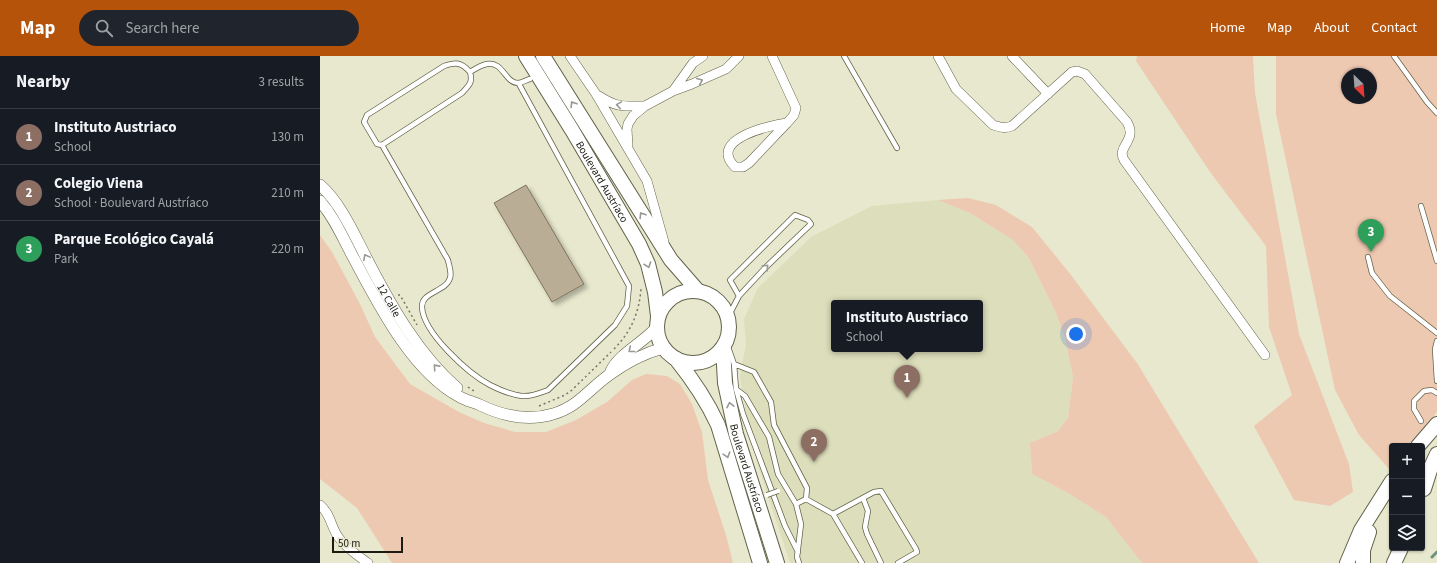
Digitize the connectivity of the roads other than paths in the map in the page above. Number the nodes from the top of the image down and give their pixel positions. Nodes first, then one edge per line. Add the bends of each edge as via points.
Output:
1 (526, 56) edge
2 (543, 56) edge
3 (570, 56) edge
4 (703, 56) edge
5 (739, 56) edge
6 (772, 56) edge
7 (844, 56) edge
8 (938, 56) edge
9 (1012, 56) edge
10 (1394, 56) edge
11 (470, 72) junction
12 (530, 79) dead end
13 (519, 84) junction
14 (673, 91) junction
15 (596, 94) junction
16 (1048, 94) junction
17 (645, 106) junction
18 (1437, 113) edge
19 (787, 123) junction
20 (382, 144) junction
21 (628, 147) junction
22 (897, 148) dead end
23 (320, 185) edge
24 (320, 200) edge
25 (1421, 206) dead end
26 (1368, 257) dead end
27 (671, 260) junction
28 (1437, 261) edge
29 (698, 291) junction
30 (739, 296) junction
31 (728, 317) junction
32 (657, 322) junction
33 (1437, 333) edge
34 (1437, 341) edge
35 (725, 344) junction
36 (663, 348) junction
37 (1265, 355) dead end
38 (676, 360) junction
39 (734, 364) junction
40 (609, 375) junction
41 (1437, 381) edge
42 (736, 389) junction
43 (1437, 393) edge
44 (476, 398) junction
45 (1421, 421) dead end
46 (1437, 424) edge
47 (1421, 443) edge
48 (1437, 454) edge
49 (1437, 468) edge
50 (1389, 486) edge
51 (1425, 486) edge
52 (1425, 489) edge
53 (788, 490) junction
54 (863, 498) junction
55 (806, 499) junction
56 (764, 501) dead end
57 (1378, 503) junction
58 (796, 504) junction
59 (320, 505) edge
60 (833, 514) junction
61 (770, 520) dead end
62 (770, 536) junction
63 (1400, 551) edge
64 (1408, 551) edge
65 (798, 552) junction
66 (368, 563) edge
67 (760, 563) edge
68 (777, 563) edge
69 (799, 563) edge
70 (862, 563) edge
71 (881, 563) edge
72 (898, 563) edge
73 (1347, 563) edge
74 (1363, 563) edge
75 (1394, 563) edge
76 (1406, 563) edge

1 -> 32 main road, Boulevard Austríaco via 639,244 648,264 655,292
27 -> 2 main road, Boulevard Austríaco
3 - 15 street
4 - 14 street via 693,63
14 -> 5 street via 717,73
6 - 19 street via 796,108
7 - 22 lane
8 - 16 street via 956,89 993,125 1007,128 1012,126
9 - 16 street
10 - 18 lane
11 - 13 lane via 484,65 493,64
11 - 20 lane via 472,79 462,93
11 - 20 lane via 460,64 444,66 367,115 364,122 377,144
12 - 13 lane
13 - 20 lane via 629,286 627,306 615,325 548,390 536,395 523,396 490,385 459,363 428,325 422,302 450,279 448,260
14 - 17 street
17 -> 15 street via 618,106
15 - 21 street
16 - 37 street via 1072,72 1081,72 1128,122 1131,133 1122,152 1124,160
17 - 21 street via 628,124
19 - 19 street via 749,164 735,167 731,162 729,152 736,140 754,130
21 - 27 street via 647,181
44 -> 23 street, 12 Calle via 442,374 418,345 375,275 340,209
24 - 44 street, 12 Calle via 379,303 414,357 428,373 461,398
25 - 28 lane
26 - 33 lane via 1372,273 1390,296
27 - 29 main road, Boulevard Austríaco
29 - 31 main road via 709,294 724,306
29 - 32 main road via 686,291 674,296 664,305
30 -> 30 lane via 811,224 808,220 795,215 730,280
30 - 31 lane
31 - 35 main road via 730,328
32 - 36 main road via 658,337
32 -> 40 street, 12 Calle via 647,338 619,361
34 - 41 lane
35 - 38 main road via 716,356 705,361 688,363
35 - 39 lane
62 -> 35 main road, Boulevard Austríaco via 736,434 725,383
36 - 38 main road
36 - 40 street, 12 Calle via 640,357
38 -> 67 main road, Boulevard Austríaco via 709,404 718,425
39 - 42 lane
39 - 55 lane via 754,372 771,402 774,426 807,488
40 - 44 street, 12 Calle via 572,406 543,417 512,417 489,409
42 - 53 lane via 745,396 769,437 778,474
42 - 65 lane via 784,526
43 - 45 lane via 1432,390 1424,391 1414,401 1414,409
46 - 47 main road
48 - 51 main road
49 - 52 main road
50 - 57 main road
53 - 56 lane, bridge via 767,495
53 - 58 lane
54 - 60 lane
54 - 71 lane via 868,511 865,527
54 - 72 lane via 881,491 916,548 917,552
55 - 58 lane
55 - 60 lane
57 - 73 main road via 1361,530
57 - 74 main road via 1363,550
58 - 65 lane via 801,524
59 - 66 street via 330,517 338,537
60 - 70 lane
61 - 62 lane
62 - 68 main road, Boulevard Austríaco
63 - 75 main road
64 - 76 main road
65 - 69 lane

